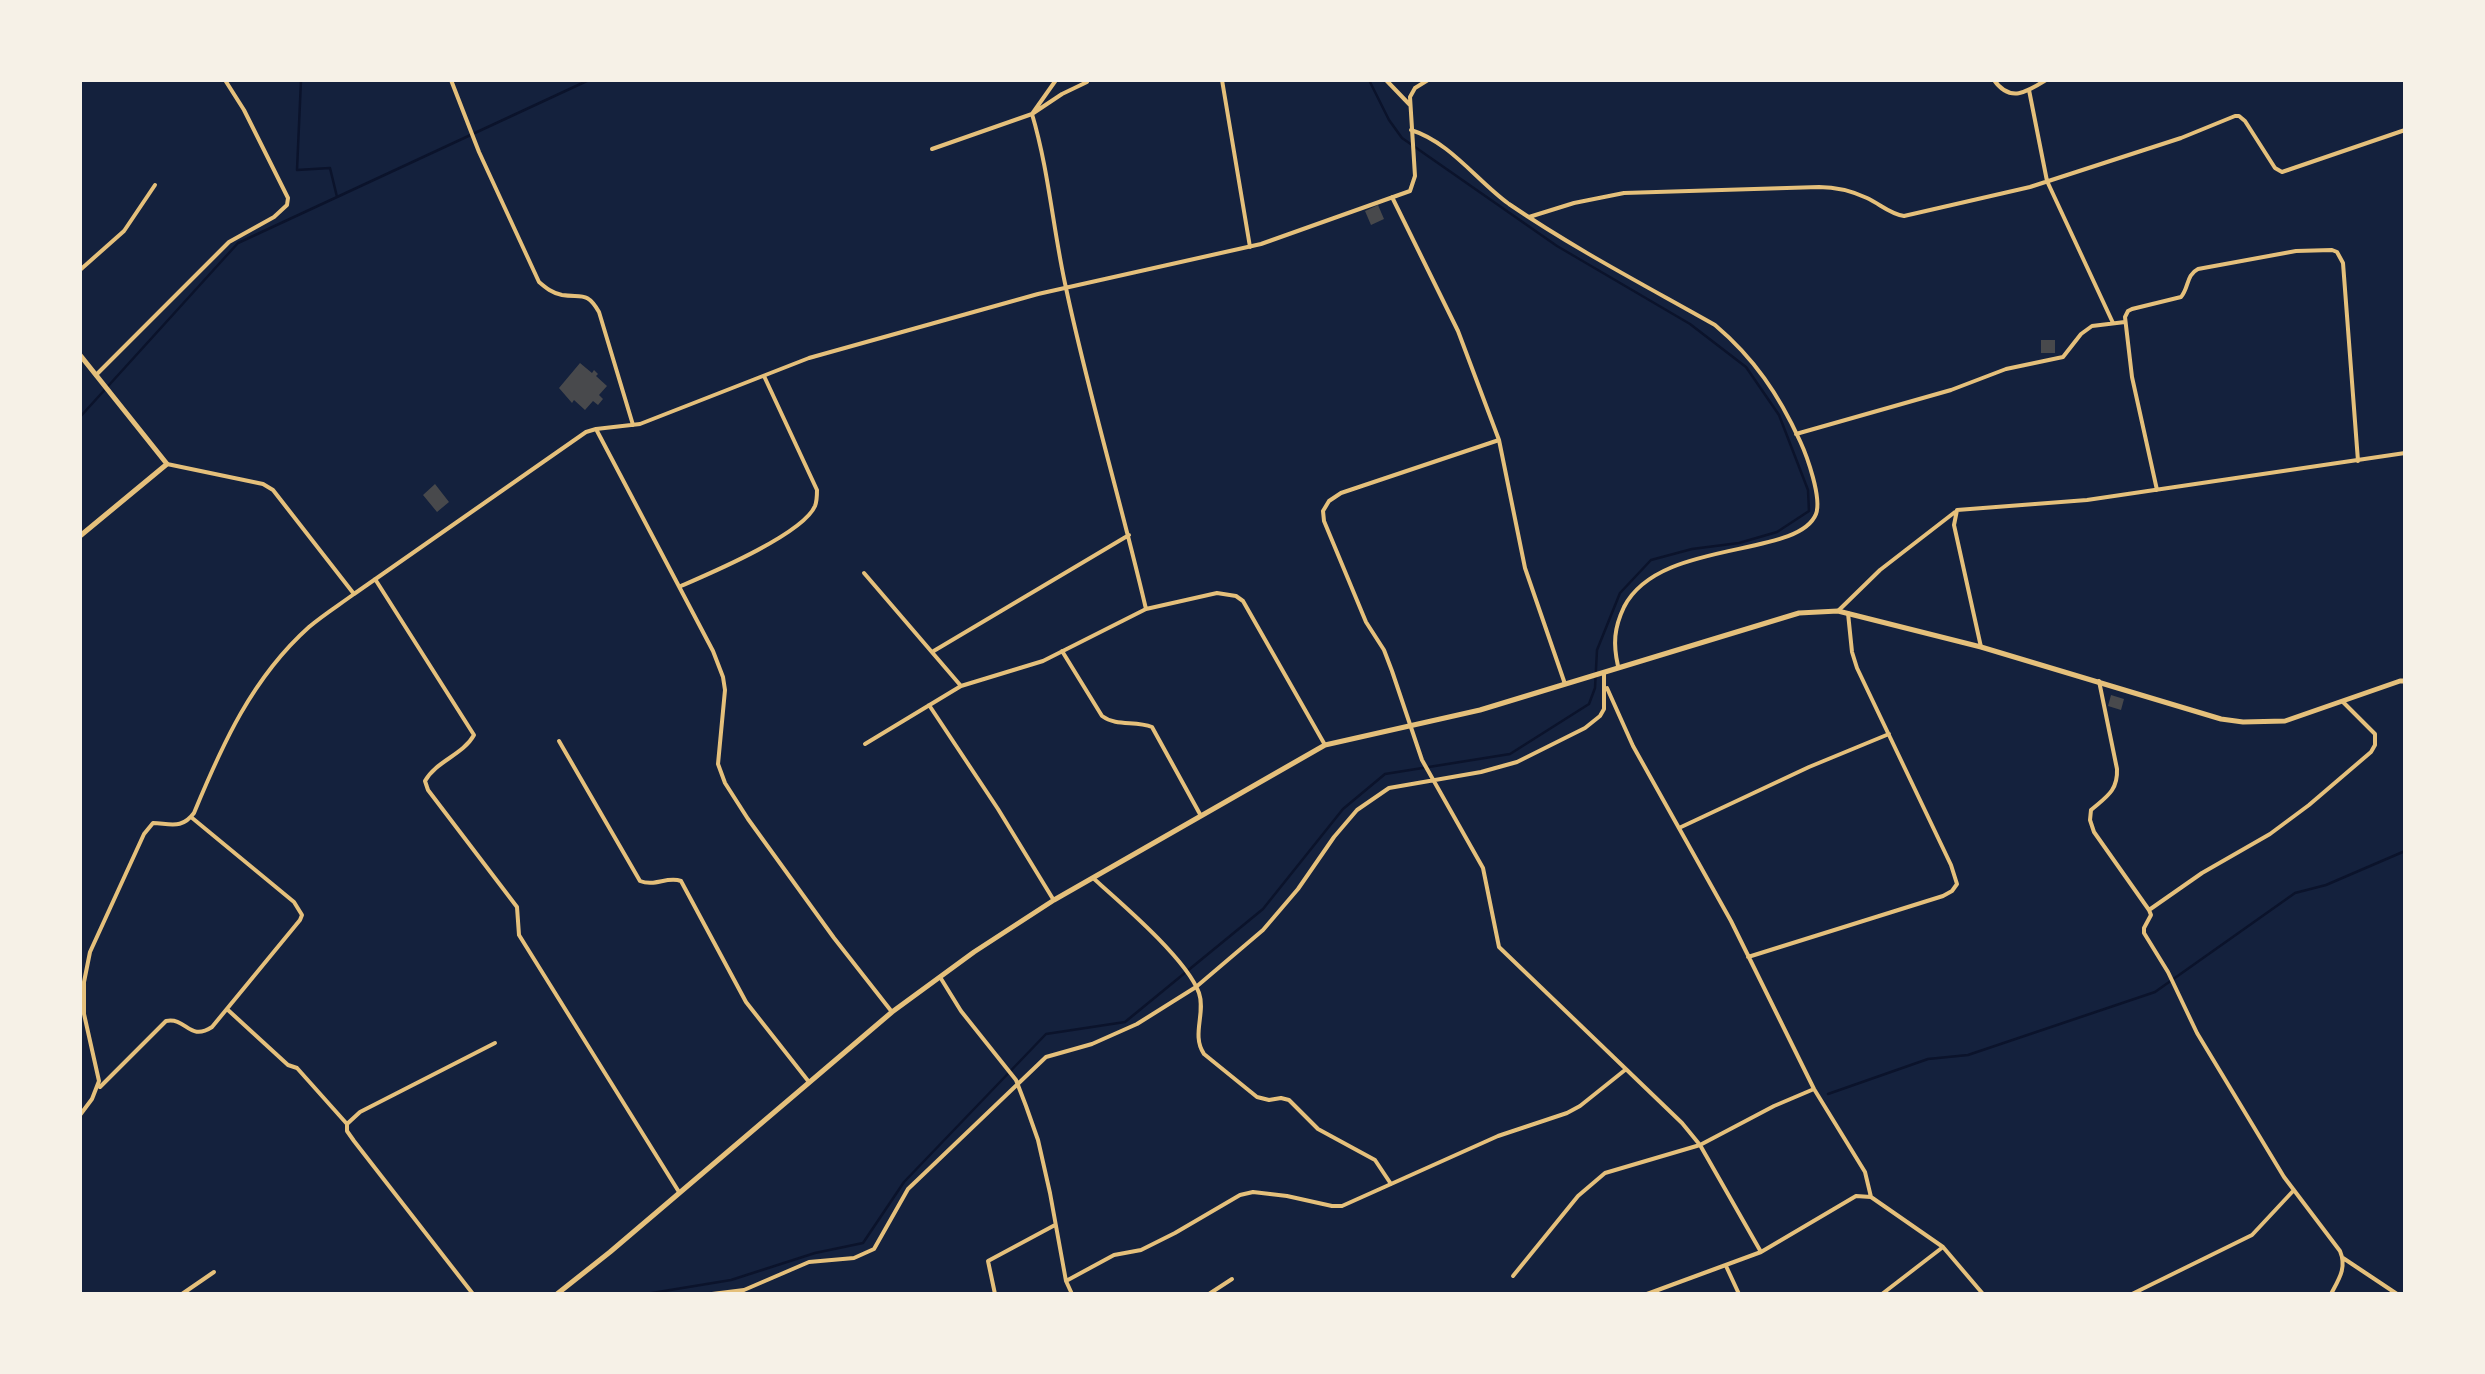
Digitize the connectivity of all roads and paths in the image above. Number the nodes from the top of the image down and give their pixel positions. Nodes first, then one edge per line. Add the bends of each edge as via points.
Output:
1 (224, 80) edge
2 (451, 80) edge
3 (1056, 80) edge
4 (1222, 80) edge
5 (1386, 80) edge
6 (1428, 80) edge
7 (1994, 80) edge
8 (2046, 80) edge
9 (1087, 82) edge
10 (1419, 82) edge
11 (2029, 90) junction
12 (1410, 106) junction
13 (1032, 114) junction
14 (2405, 130) edge
15 (1412, 133) junction
16 (932, 149) dead end
17 (2047, 181) junction
18 (155, 185) dead end
19 (1392, 197) junction
20 (1529, 217) junction
21 (1250, 247) junction
22 (80, 270) edge
23 (1066, 288) junction
24 (2125, 322) junction
25 (2113, 323) junction
26 (80, 354) edge
27 (764, 376) junction
28 (98, 377) junction
29 (633, 425) junction
30 (596, 429) junction
31 (1796, 434) junction
32 (1499, 440) junction
33 (2405, 453) edge
34 (2358, 460) junction
35 (166, 464) junction
36 (2158, 490) junction
37 (1955, 512) junction
38 (81, 535) edge
39 (1129, 535) junction
40 (864, 574) dead end
41 (376, 579) junction
42 (679, 587) junction
43 (354, 594) junction
44 (1146, 610) junction
45 (1838, 611) junction
46 (1848, 613) junction
47 (1981, 647) junction
48 (1062, 651) junction
49 (932, 652) junction
50 (1619, 669) junction
51 (1602, 674) junction
52 (2099, 681) junction
53 (2405, 682) edge
54 (1565, 684) junction
55 (1605, 684) junction
56 (960, 686) junction
57 (2343, 702) junction
58 (929, 705) junction
59 (1410, 726) junction
60 (1889, 734) junction
61 (558, 741) dead end
62 (865, 744) dead end
63 (1325, 745) junction
64 (1432, 778) junction
65 (1201, 816) junction
66 (191, 817) junction
67 (1679, 828) junction
68 (1093, 878) junction
69 (1054, 900) junction
70 (2149, 910) junction
71 (1748, 957) junction
72 (940, 977) junction
73 (1195, 985) junction
74 (227, 1009) junction
75 (892, 1012) junction
76 (495, 1043) dead end
77 (1625, 1070) junction
78 (809, 1082) junction
79 (1017, 1083) junction
80 (1814, 1088) junction
81 (96, 1090) junction
82 (80, 1115) edge
83 (347, 1124) junction
84 (1700, 1144) junction
85 (1391, 1184) junction
86 (2294, 1190) junction
87 (680, 1193) junction
88 (1871, 1197) junction
89 (1056, 1225) junction
90 (1942, 1247) junction
91 (1762, 1252) junction
92 (2343, 1258) junction
93 (1726, 1266) junction
94 (214, 1272) dead end
95 (1513, 1276) dead end
96 (1232, 1280) dead end
97 (1066, 1282) junction
98 (732, 1293) edge
99 (182, 1294) edge
100 (472, 1294) edge
101 (557, 1294) edge
102 (712, 1294) edge
103 (995, 1294) edge
104 (1072, 1294) edge
105 (1210, 1294) edge
106 (1647, 1294) edge
107 (1739, 1294) edge
108 (1882, 1294) edge
109 (1983, 1294) edge
110 (2132, 1294) edge
111 (2331, 1294) edge
112 (2397, 1294) edge

1 - 28 street via 287,206 228,242
2 - 29 street via 539,282 595,304
3 - 13 street
4 - 21 street
5 - 12 street
6 - 10 street
7 - 11 street via 2006,92
8 - 11 street
9 - 13 street
10 - 12 street
11 - 17 street
12 - 15 street
13 - 16 street
13 - 23 street
14 - 17 street via 2282,172 2234,116
15 - 19 street via 1411,191
15 - 20 street via 1447,150
17 - 20 street via 1904,216 1819,186 1624,193
17 - 25 street
18 - 22 street via 124,231
19 - 21 street
19 - 32 street via 1458,331
20 - 31 street via 1730,337 1764,375
21 - 23 street
23 - 27 street
23 - 39 street
24 - 25 street
24 - 34 street via 2128,311 2182,297 2198,269 2296,251 2337,252
24 - 36 street
25 - 31 street via 2086,330 2063,357
26 - 28 street
27 - 29 street
27 - 42 street via 817,490 814,508 757,550
28 - 35 street
29 - 30 street
30 - 41 street
30 - 42 street
31 - 50 street via 1808,459 1818,506 1814,518 1775,541 1650,577 1622,612 1613,641
32 - 54 street via 1524,568
32 - 59 street via 1341,492 1323,511
33 - 34 street
34 - 36 street
35 - 38 street
35 - 43 street via 273,490
36 - 37 street
37 - 45 street
37 - 47 street
39 - 44 street
39 - 49 street
40 - 49 street
41 - 43 street
41 - 87 street via 474,735 429,773 428,790 517,907 519,935
42 - 75 street via 723,677 718,764 725,783
43 - 66 street via 309,628 258,684
44 - 48 street
44 - 63 street via 1217,593 1243,601
45 - 46 street
45 - 50 street via 1800,612
46 - 47 street
46 - 60 street via 1854,660
47 - 52 street
48 - 56 street
48 - 65 street via 1102,716 1152,726
49 - 56 street
50 - 51 street
51 - 54 street
51 - 55 street
52 - 57 street via 2243,722 2285,721
52 - 70 street via 2118,782 2091,810 2091,826
53 - 57 street
54 - 59 street
55 - 64 street via 1604,709 1585,728 1517,762
55 - 67 street
56 - 58 street
57 - 70 street via 2372,730 2374,749 2270,834
58 - 62 street
58 - 69 street
59 - 63 street
59 - 64 street
60 - 67 street
60 - 71 street via 1956,888
61 - 78 street via 640,881 681,881 746,1002
63 - 65 street
64 - 73 street via 1389,788 1356,810 1263,930
64 - 77 street via 1483,868 1500,947
65 - 68 street
66 - 74 street via 302,915
66 - 81 street via 181,825 147,828 90,952 84,1014
67 - 71 street
68 - 69 street
68 - 73 street via 1140,920
69 - 72 street
70 - 86 street via 2144,933
71 - 80 street
72 - 75 street
72 - 79 street
73 - 79 street via 1137,1024 1046,1056
73 - 85 street via 1204,1054 1256,1097 1290,1100 1318,1129 1368,1154
74 - 81 street via 200,1034 166,1021
74 - 83 street via 297,1068
75 - 78 street
76 - 83 street
77 - 84 street
77 - 85 street via 1567,1113
78 - 87 street
79 - 89 street via 1038,1140
79 - 98 street via 908,1189 874,1249 809,1262
80 - 84 street
80 - 88 street via 1865,1172
81 - 82 street
83 - 100 street
84 - 91 street
84 - 95 street via 1606,1173 1578,1196
85 - 97 street via 1342,1206 1240,1195
86 - 92 street
86 - 110 street via 2252,1235
87 - 101 street
88 - 90 street
88 - 91 street via 1856,1196
89 - 97 street
89 - 103 street via 988,1261
90 - 108 street
90 - 109 street
91 - 93 street
92 - 111 street
92 - 112 street
93 - 106 street
93 - 107 street
94 - 99 street
96 - 105 street
97 - 104 street
98 - 102 street

